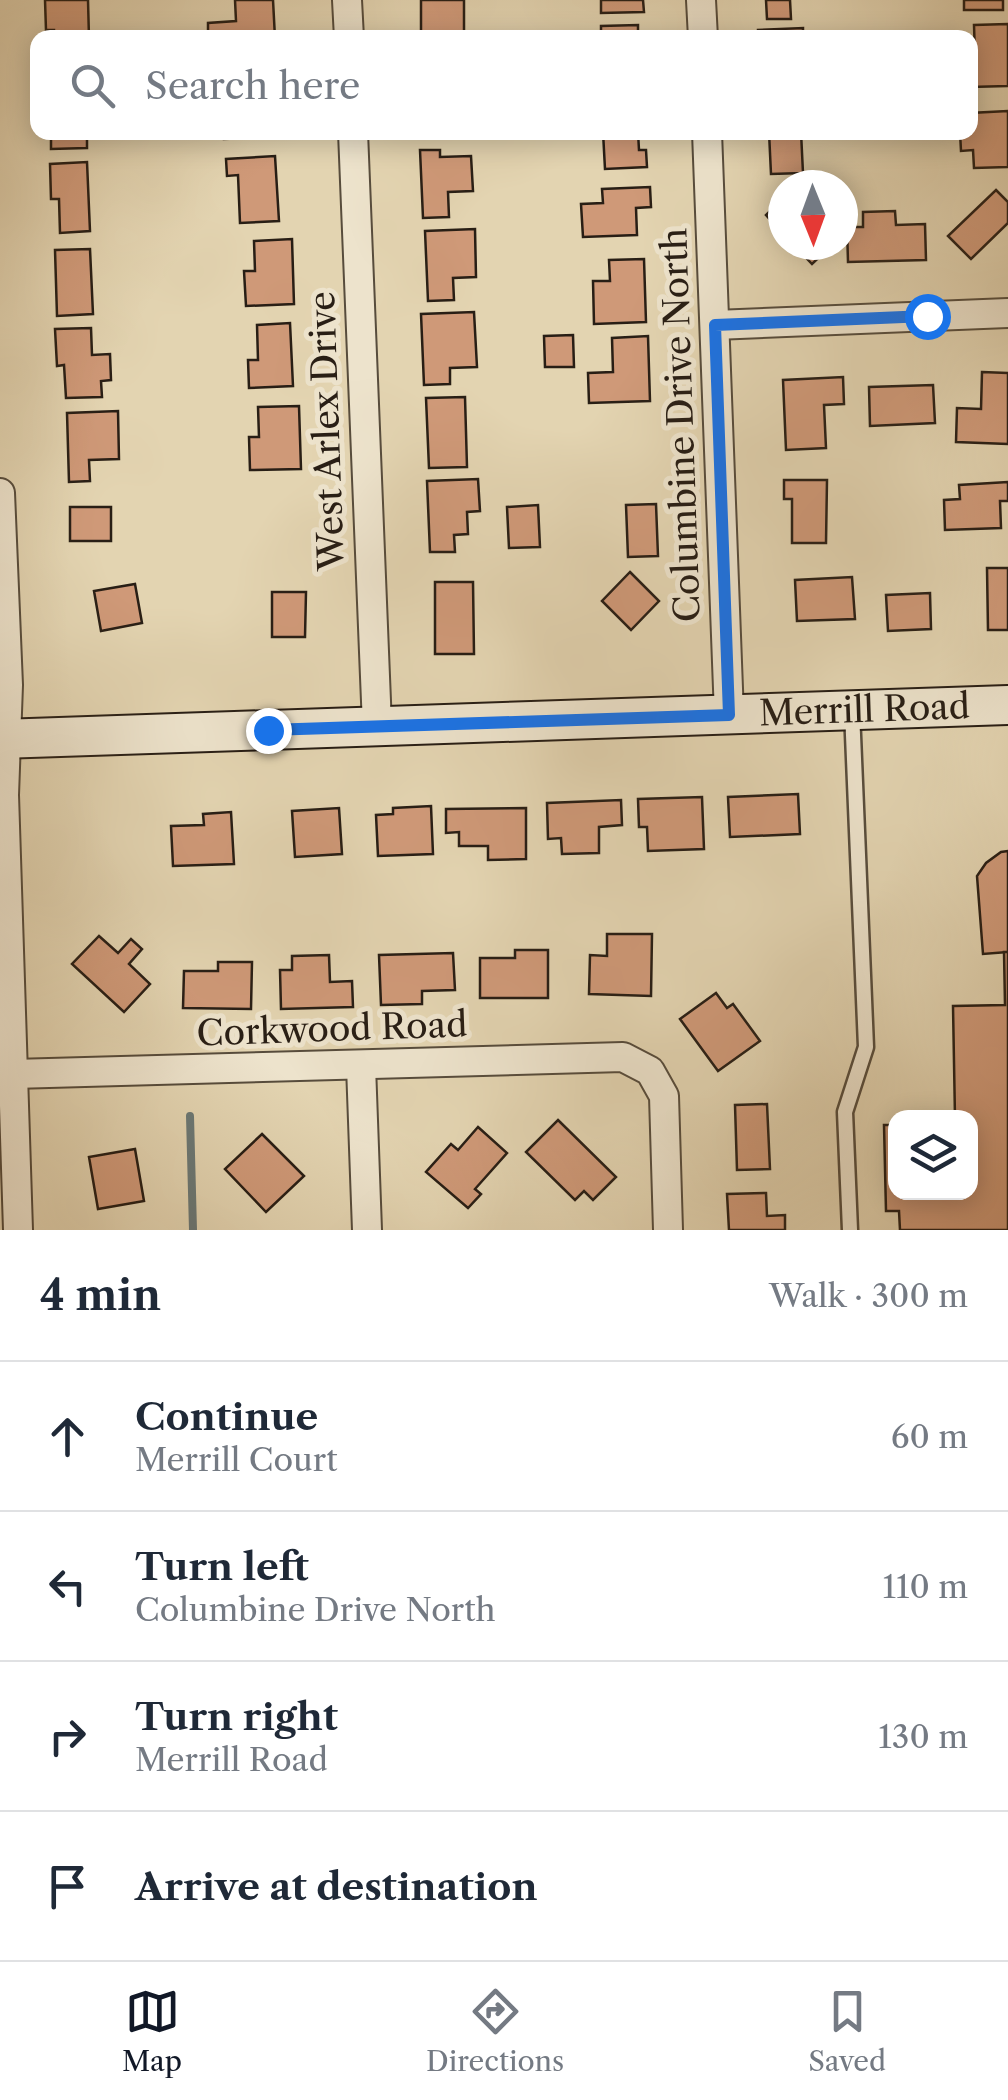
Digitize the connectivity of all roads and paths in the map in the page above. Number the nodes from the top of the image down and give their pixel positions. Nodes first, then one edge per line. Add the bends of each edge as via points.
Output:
1 (347, 0) edge
2 (701, 0) edge
3 (349, 30) edge
4 (702, 30) edge
5 (352, 140) edge
6 (707, 140) edge
7 (1008, 313) edge
8 (715, 325) junction
9 (0, 493) edge
10 (1008, 705) edge
11 (852, 710) junction
12 (729, 715) junction
13 (377, 726) junction
14 (3, 739) edge
15 (361, 1066) junction
16 (13, 1074) junction
17 (18, 1230) edge
18 (367, 1230) edge
19 (668, 1230) edge
20 (850, 1230) edge

1 - 3 street
2 - 4 street
5 - 13 street, West Arlex Drive
6 - 8 street, Columbine Drive North
7 - 8 street
8 - 12 street, Columbine Drive North
9 - 14 street via 8,686
10 - 11 main road, Merrill Road
11 - 12 main road, Merrill Road
11 - 20 lane via 866,1048 844,1112
12 - 13 main road, Merrill Road
13 - 14 main road, Merrill Road
14 - 16 street
15 - 16 street, Corkwood Road
15 - 18 street
15 - 19 street, Corkwood Road via 623,1057 650,1071 664,1096
16 - 17 street

